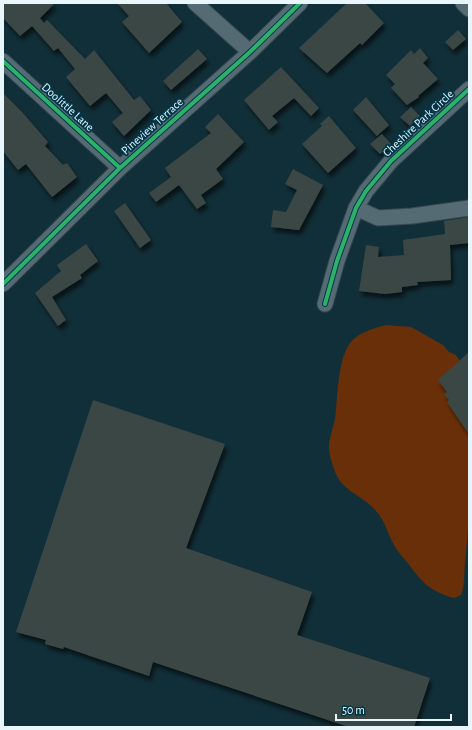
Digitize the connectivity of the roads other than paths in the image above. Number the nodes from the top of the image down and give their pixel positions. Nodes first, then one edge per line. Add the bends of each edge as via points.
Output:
1 (195, 3) edge
2 (300, 3) edge
3 (463, 3) edge
4 (469, 9) edge
5 (250, 52) junction
6 (3, 61) edge
7 (469, 89) edge
8 (120, 168) junction
9 (356, 208) junction
10 (469, 208) edge
11 (3, 284) edge
12 (325, 304) dead end

1 - 5 street
2 - 5 street, Pineview Terrace
3 - 4 street
5 - 8 street, Pineview Terrace
6 - 8 street, Doolittle Lane
7 - 9 street, Cheshire Park Circle via 391,161 366,191
8 - 11 street, Pineview Terrace
9 - 10 street via 378,218
9 - 12 street, Cheshire Park Circle

